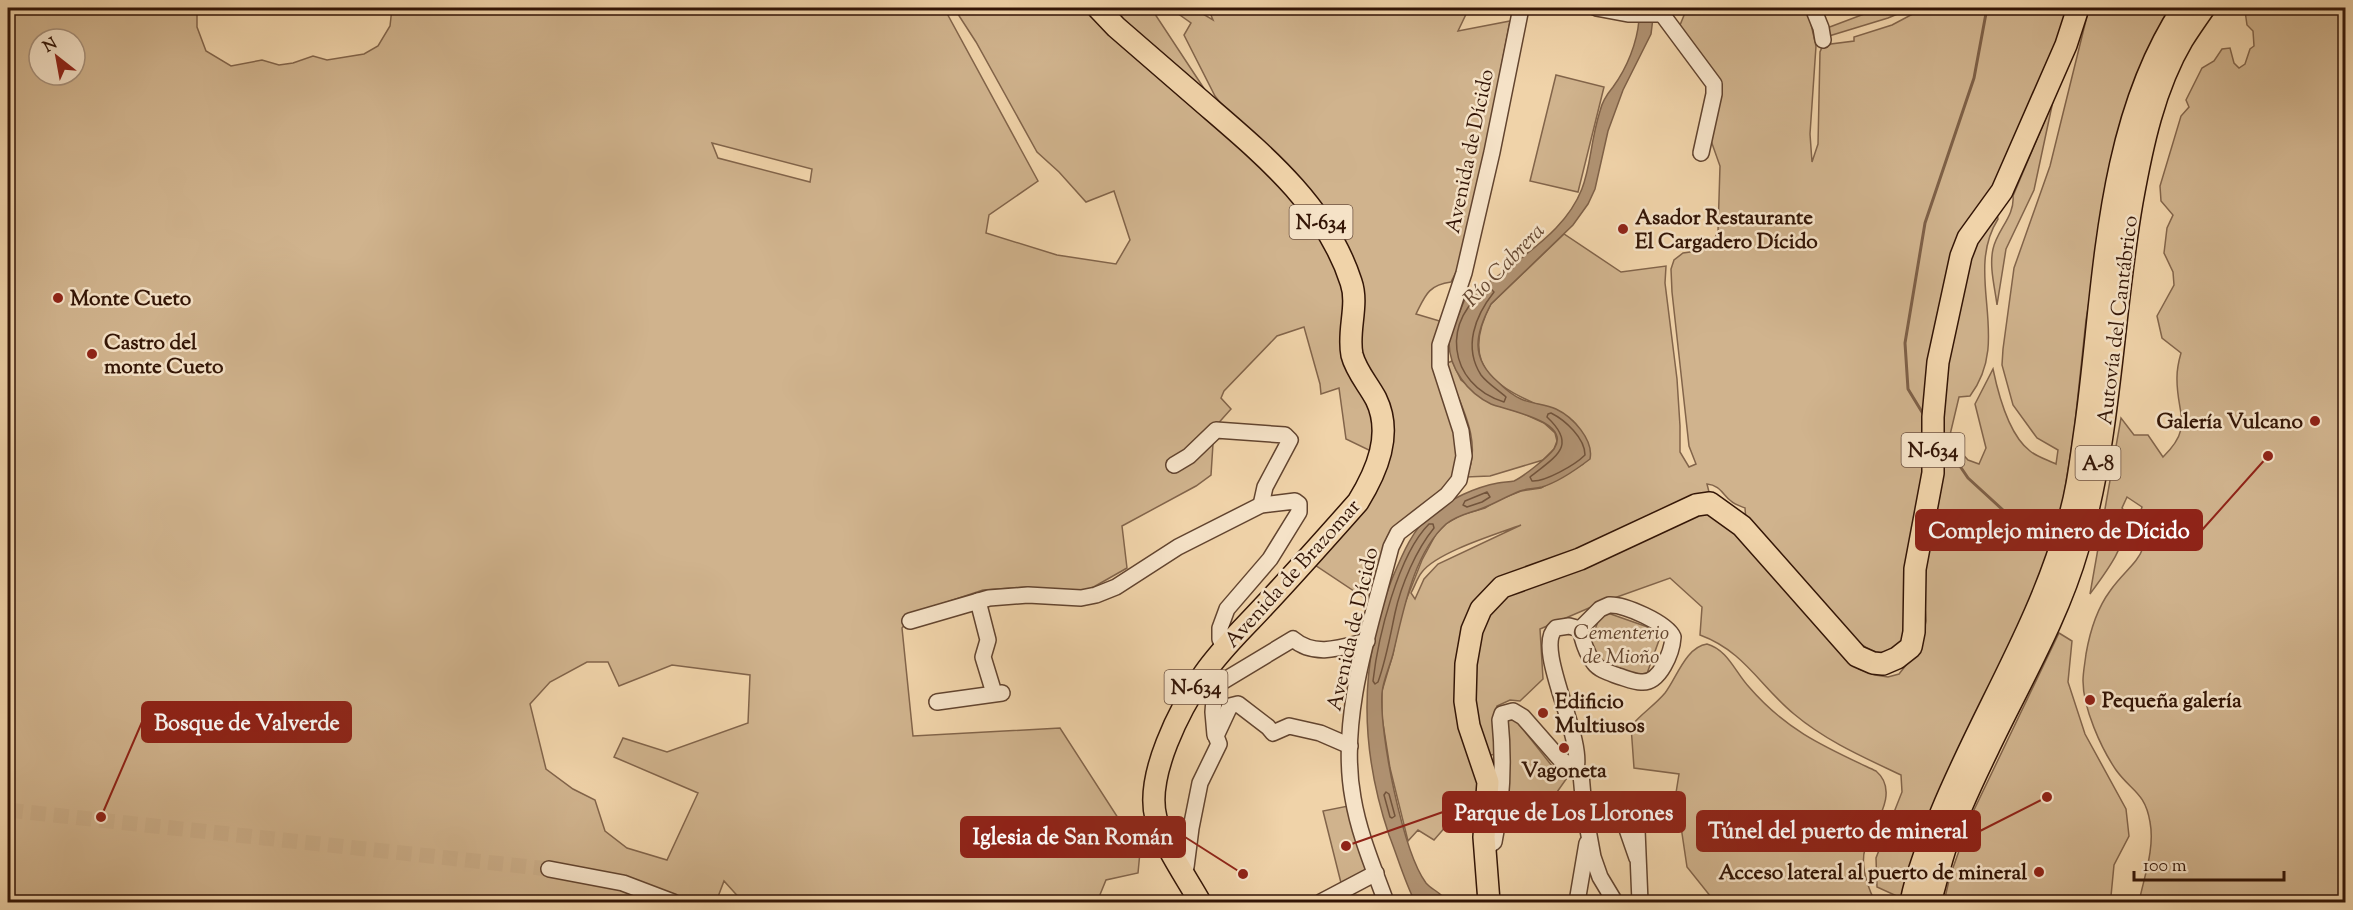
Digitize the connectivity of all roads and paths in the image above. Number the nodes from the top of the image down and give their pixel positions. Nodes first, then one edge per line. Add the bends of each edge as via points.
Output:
1 (1098, 8) edge
2 (1521, 8) edge
3 (1596, 8) edge
4 (1813, 8) edge
5 (2078, 8) edge
6 (2183, 8) edge
7 (2204, 8) edge
8 (1663, 11) edge
9 (1822, 40) dead end
10 (1701, 153) dead end
11 (1174, 465) dead end
12 (1261, 505) junction
13 (978, 601) junction
14 (909, 621) dead end
15 (1580, 629) junction
16 (1367, 641) junction
17 (1224, 648) junction
18 (937, 702) dead end
19 (1216, 736) junction
20 (1350, 746) junction
21 (1576, 768) junction
22 (1589, 834) junction
23 (1485, 849) junction
24 (1637, 858) dead end
25 (549, 869) tunnel mouth
26 (1182, 870) junction
27 (1376, 873) junction
28 (673, 903) edge
29 (1200, 903) edge
30 (1321, 903) edge
31 (1386, 903) edge
32 (1489, 903) edge
33 (1576, 903) edge
34 (1615, 903) edge
35 (1640, 903) edge
36 (1911, 903) edge
37 (1930, 903) edge

1 - 17 highway, Avenida de Brazomar / N-634 via 1276,167 1306,200 1352,284 1353,357 1382,414 1380,456 1358,502
2 - 16 street, Avenida de Dícido via 1464,273 1440,345 1440,366 1461,431 1464,456 1459,480 1447,495 1398,533
3 - 8 street via 1628,14
4 - 9 street
5 - 23 highway, N-634 via 2066,45 2002,191 1968,238 1961,256 1938,362 1933,473 1915,569 1911,646 1883,664 1857,656 1742,526 1710,503 1696,504 1580,559 1502,587 1481,609 1472,630 1466,664 1469,726 1488,782
6 - 36 highway, Autovía del Cantábrico / A-8 via 2163,40 2141,91 2121,161 2077,484 2058,556 2041,602 1947,798
7 - 37 highway, Autovía del Cantábrico / A-8 via 2182,40 2166,77 2140,158 2099,457 2078,548 2060,599 1947,842
8 - 10 street via 1714,84
11 - 12 street via 1216,430 1286,435 1290,440 1265,487
12 - 13 street via 1096,595 1028,595
12 - 17 street via 1295,501 1300,508 1269,559 1222,618 1220,639
13 - 14 street
13 - 18 street via 988,640 983,657 999,693
15 - 15 street via 1595,665 1642,682 1650,681 1661,670 1674,637 1664,626 1615,605 1600,609
15 - 21 street via 1556,628 1548,642 1576,743
16 - 19 street via 1325,651 1299,645 1293,639 1215,687
16 - 20 street, Avenida de Dícido via 1356,685
17 - 26 highway, Avenida de Brazomar / N-634 via 1188,700 1159,768 1156,816
19 - 20 street via 1230,706 1238,704 1273,733 1289,726 1320,733
19 - 26 street via 1219,744 1200,783 1186,867
20 - 27 street, Avenida de Dícido via 1356,817
21 - 22 street via 1583,780
21 - 23 street via 1559,758 1518,713 1503,714 1496,832 1494,842
22 - 33 street
22 - 34 street via 1600,877
23 - 32 highway, N-634
24 - 35 street
25 - 28 street via 623,884
26 - 29 highway, Avenida de Brazomar / N-634
27 - 30 street
27 - 31 street, Avenida de Dícido

